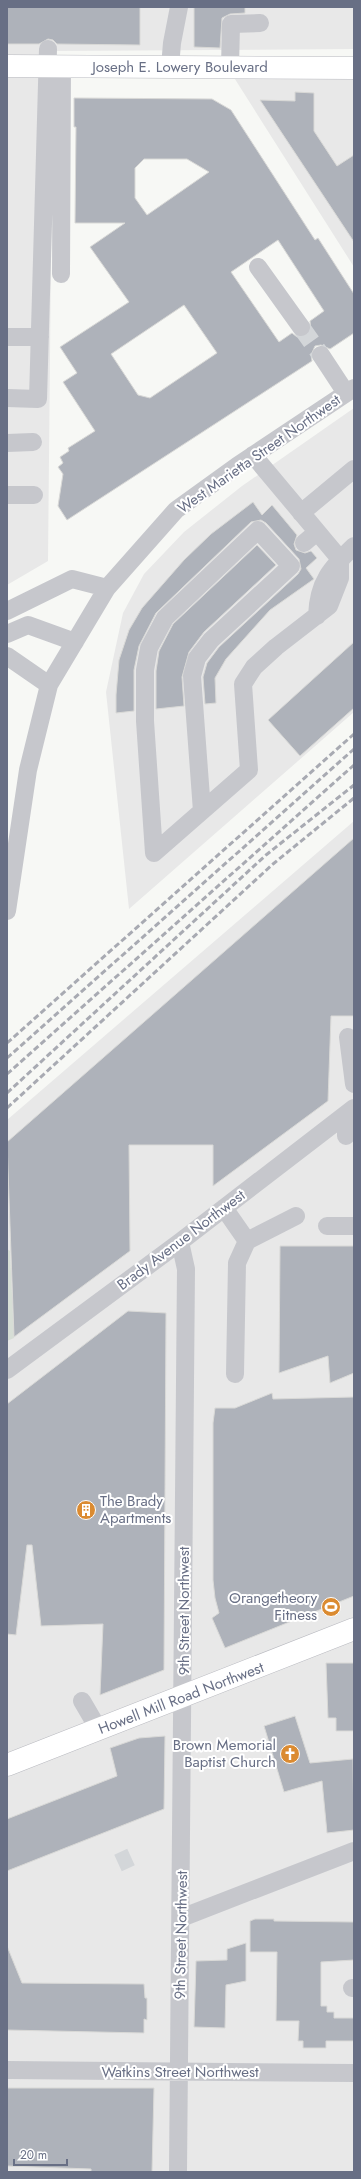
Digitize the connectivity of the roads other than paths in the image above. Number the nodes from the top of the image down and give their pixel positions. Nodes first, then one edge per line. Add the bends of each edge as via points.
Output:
1 (179, 7) edge
2 (260, 23) dead end
3 (52, 60) junction
4 (7, 66) edge
5 (170, 66) junction
6 (230, 67) junction
7 (354, 68) edge
8 (258, 267) dead end
9 (61, 274) dead end
10 (301, 327) tunnel mouth
11 (7, 336) edge
12 (40, 338) junction
13 (321, 355) tunnel mouth
14 (350, 391) edge
15 (7, 398) edge
16 (33, 442) dead end
17 (7, 443) edge
18 (253, 455) junction
19 (354, 469) edge
20 (7, 495) edge
21 (34, 495) dead end
22 (301, 512) junction
23 (354, 546) edge
24 (340, 559) junction
25 (107, 588) junction
26 (25, 602) junction
27 (7, 611) edge
28 (28, 625) junction
29 (7, 634) edge
30 (75, 642) junction
31 (7, 656) edge
32 (49, 685) junction
33 (202, 811) junction
34 (7, 911) edge
35 (348, 1037) dead end
36 (354, 1084) edge
37 (350, 1111) edge
38 (346, 1136) dead end
39 (224, 1208) junction
40 (296, 1216) dead end
41 (327, 1226) dead end
42 (354, 1226) edge
43 (247, 1241) junction
44 (180, 1242) junction
45 (11, 1364) edge
46 (235, 1374) dead end
47 (354, 1629) edge
48 (183, 1697) junction
49 (82, 1701) dead end
50 (98, 1730) junction
51 (7, 1765) edge
52 (354, 1850) edge
53 (181, 1918) junction
54 (7, 2070) edge
55 (179, 2072) junction
56 (354, 2073) edge
57 (178, 2172) edge

1 - 5 street
2 - 6 street via 231,24
3 - 4 main road, Joseph E. Lowery Boulevard
3 - 5 main road, Joseph E. Lowery Boulevard
3 - 9 street
3 - 12 street
5 - 6 main road, Joseph E. Lowery Boulevard
6 - 7 main road, Joseph E. Lowery Boulevard
8 - 10 street
11 - 12 street
12 - 15 street via 38,399
13 - 14 street
14 - 18 street, West Marietta Street Northwest
16 - 17 street
18 - 22 street
18 - 25 street, West Marietta Street Northwest via 176,510
19 - 22 street
20 - 21 street
22 - 24 street via 310,537
23 - 24 street
24 - 33 street via 327,574 317,602 317,616 259,662 243,684 249,770
25 - 26 street via 72,579
25 - 30 street, West Marietta Street Northwest
26 - 27 street
26 - 28 street
28 - 29 street
28 - 30 street
30 - 32 street, West Marietta Street Northwest
31 - 32 street
32 - 34 street, West Marietta Street Northwest via 28,770
33 - 33 street via 154,853 145,720 145,670 149,648 165,618 258,530 291,566 211,640 197,658 192,676
35 - 36 street
37 - 38 street
37 - 39 street, Brady Avenue Northwest
39 - 43 street
39 - 44 street, Brady Avenue Northwest
40 - 43 street
41 - 42 street
43 - 46 street via 237,1263
44 - 45 street, Brady Avenue Northwest
44 - 48 street, 9th Street Northwest via 186,1269
47 - 48 main road, Howell Mill Road Northwest
48 - 50 main road, Howell Mill Road Northwest
48 - 53 street, 9th Street Northwest via 175,1843
49 - 50 street
50 - 51 main road, Howell Mill Road Northwest
52 - 53 street
53 - 55 street, 9th Street Northwest
54 - 55 street, Watkins Street Northwest
55 - 56 street, Watkins Street Northwest
55 - 57 street, 9th Street Northwest

